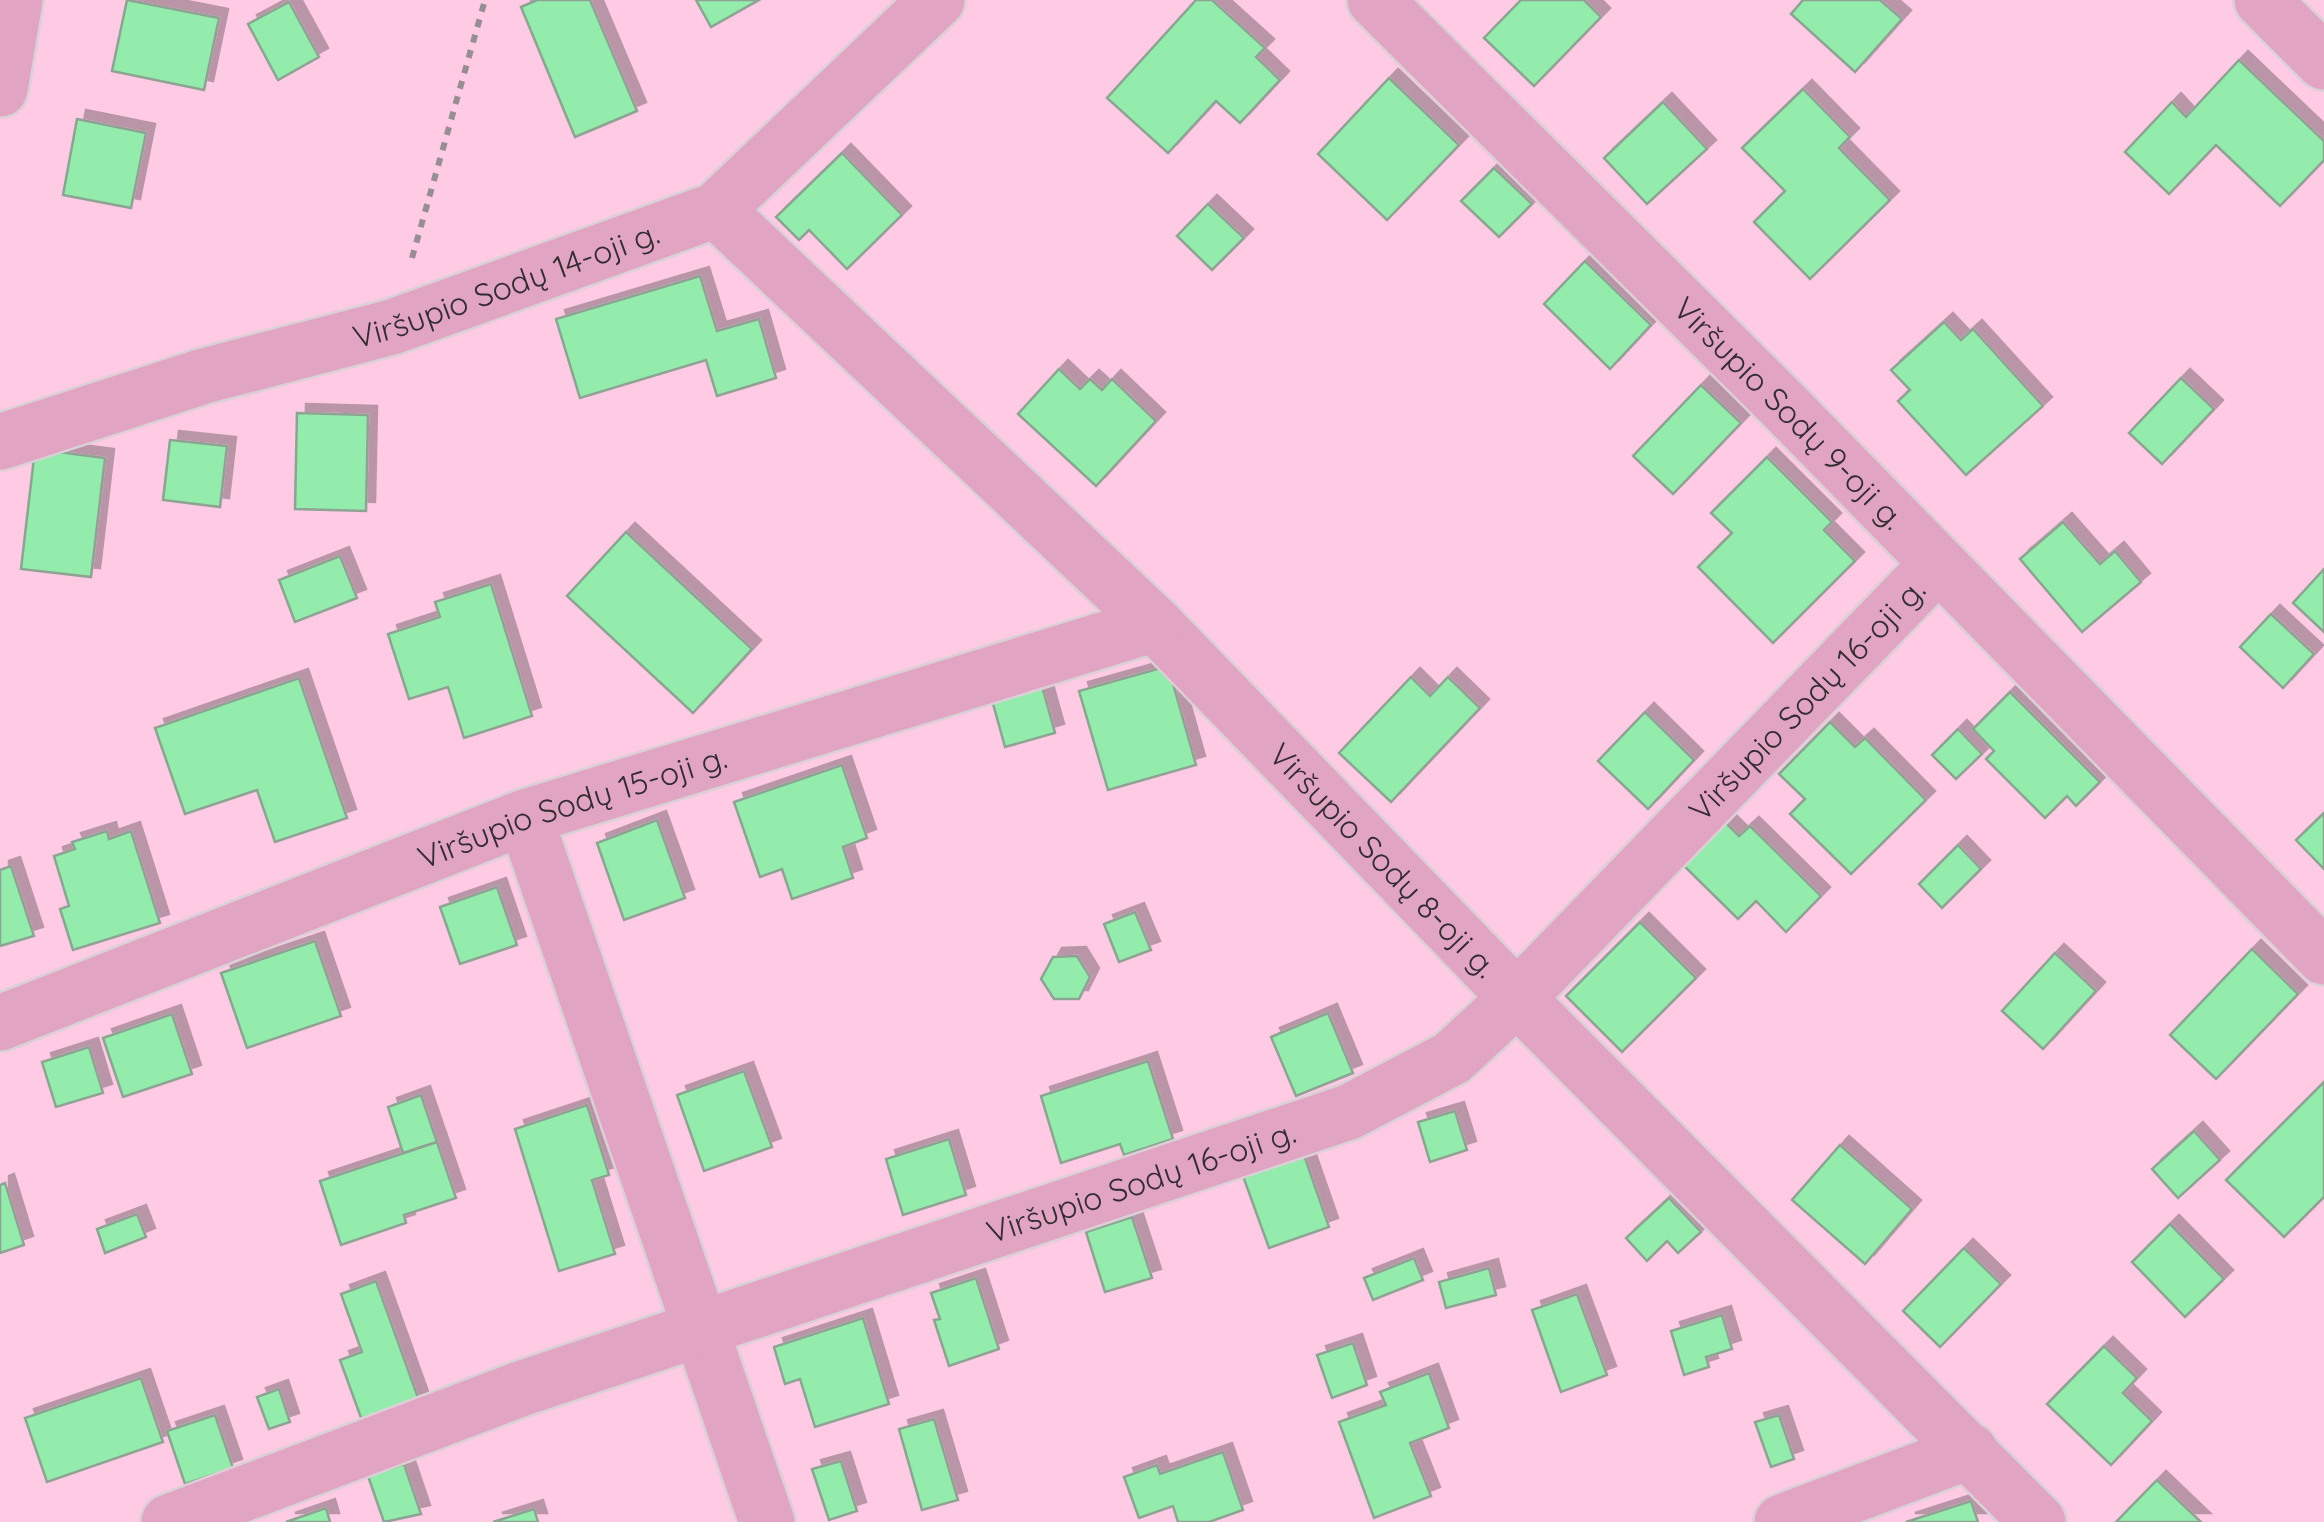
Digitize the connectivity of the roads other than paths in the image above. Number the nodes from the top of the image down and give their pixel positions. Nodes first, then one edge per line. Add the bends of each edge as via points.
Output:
1 (16, 0) edge
2 (938, 0) edge
3 (1375, 0) edge
4 (2262, 0) edge
5 (2324, 62) edge
6 (0, 90) edge
7 (716, 210) junction
8 (0, 442) edge
9 (1938, 564) junction
10 (1155, 624) junction
11 (525, 817) junction
12 (2324, 957) edge
13 (1517, 998) junction
14 (0, 1023) edge
15 (704, 1331) junction
16 (1970, 1450) junction
17 (170, 1522) edge
18 (767, 1522) edge
19 (1782, 1522) edge
20 (2038, 1522) edge

1 - 6 street
2 - 7 street, Viršupio Sodų 14-oji g.
3 - 9 street, Viršupio Sodų 9-oji g.
4 - 5 street
7 - 8 street, Viršupio Sodų 14-oji g. via 392,326 204,376
7 - 10 street, Viršupio Sodų 8-oji g.
9 - 12 street, Viršupio Sodų 9-oji g.
9 - 13 street, Viršupio Sodų 16-oji g.
10 - 11 street, Viršupio Sodų 15-oji g.
10 - 13 street, Viršupio Sodų 8-oji g.
11 - 14 street, Viršupio Sodų 15-oji g.
11 - 15 street
13 - 15 street, Viršupio Sodų 16-oji g. via 1452,1058 1350,1112
13 - 16 street, Viršupio Sodų 8-oji g.
15 - 17 street, Viršupio Sodų 16-oji g. via 520,1389
15 - 18 street
16 - 19 street
16 - 20 street, Viršupio Sodų 8-oji g.

